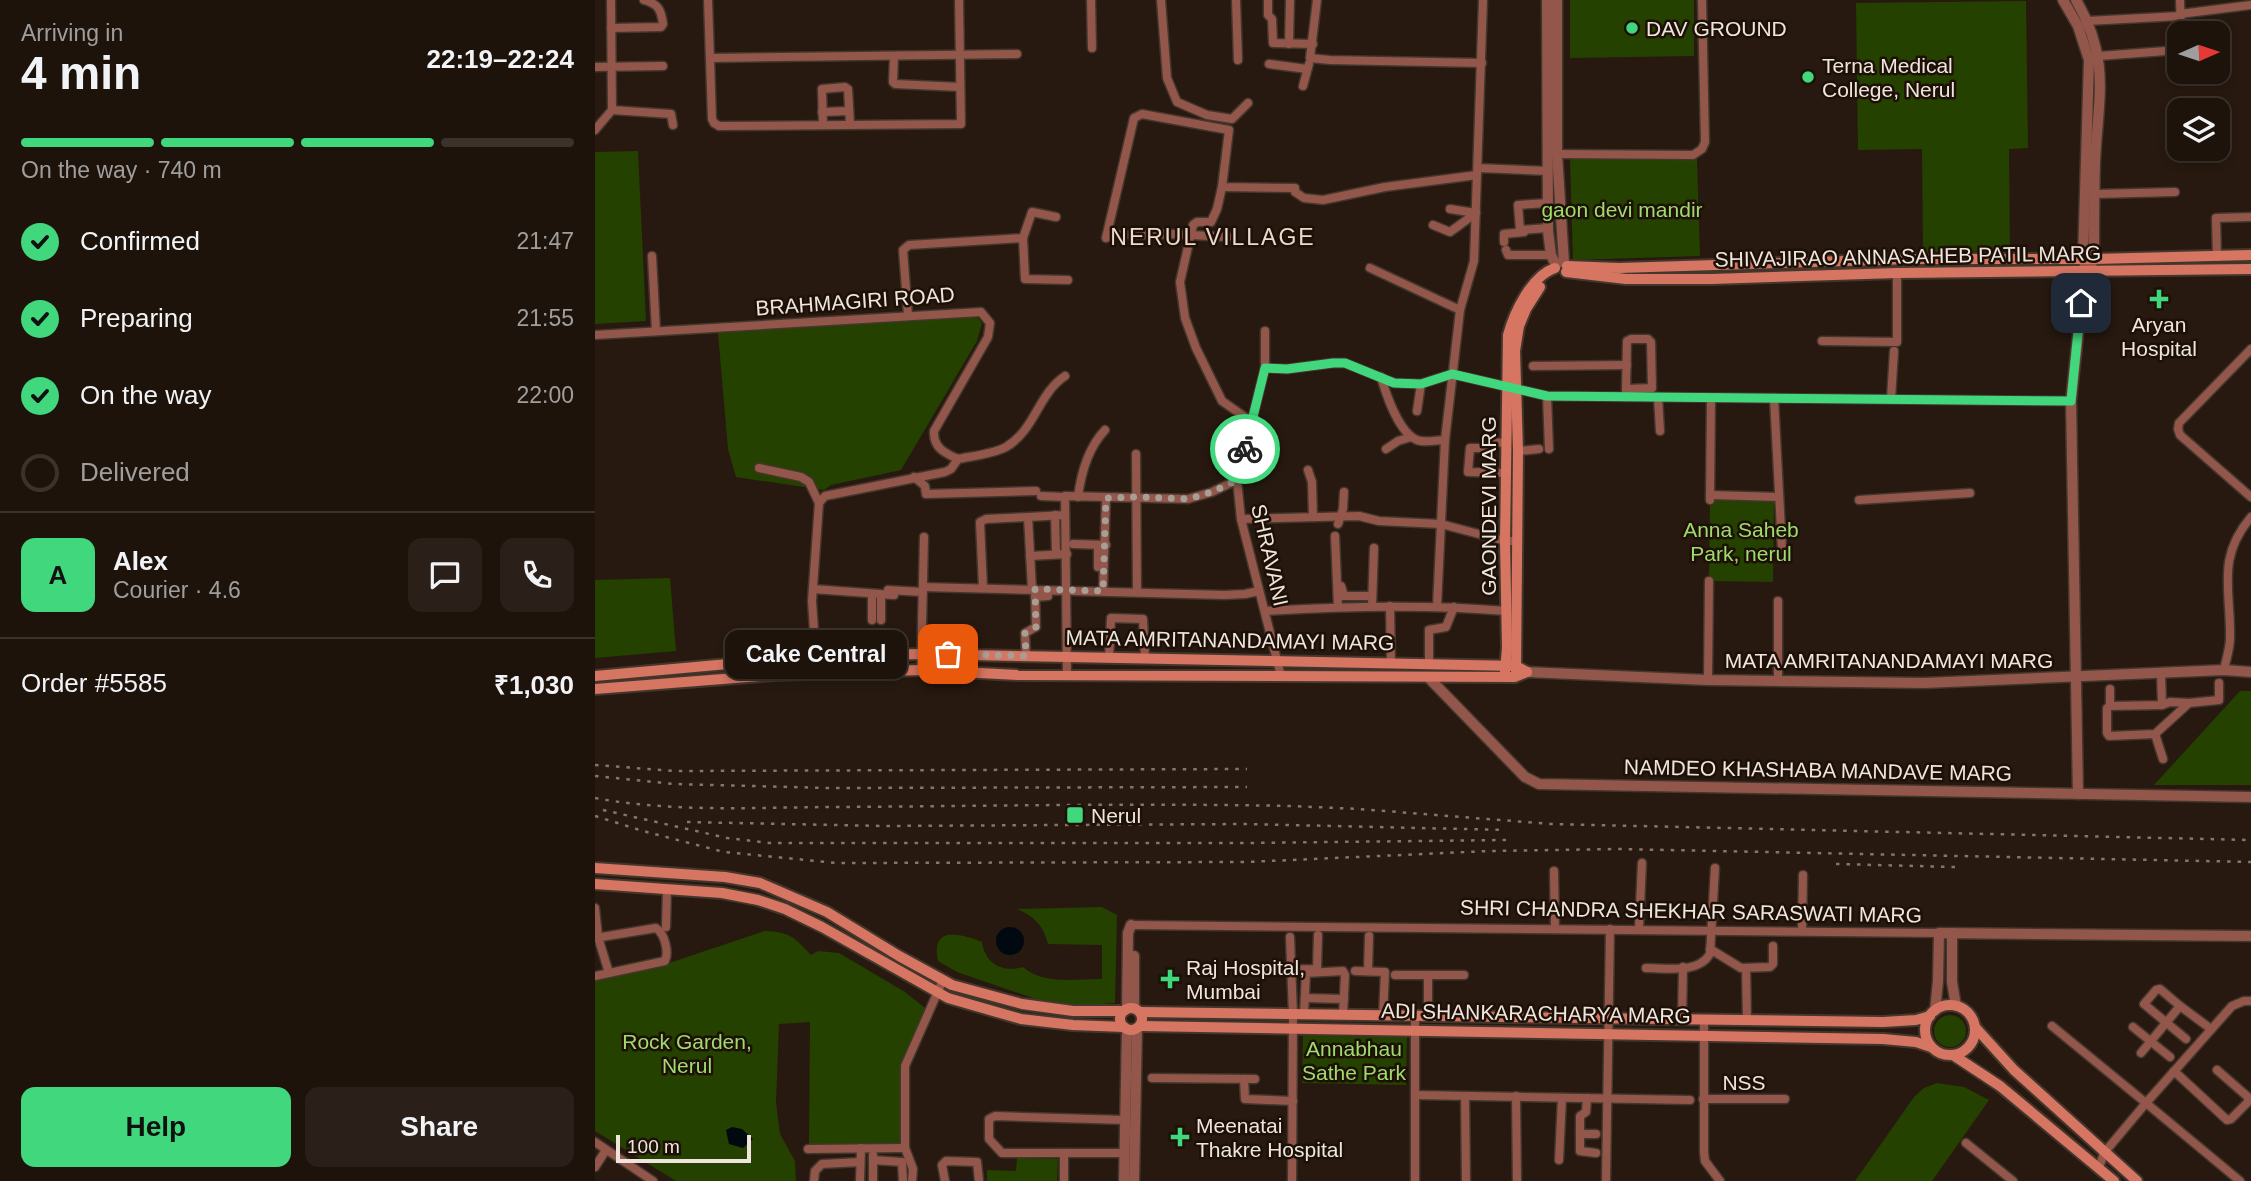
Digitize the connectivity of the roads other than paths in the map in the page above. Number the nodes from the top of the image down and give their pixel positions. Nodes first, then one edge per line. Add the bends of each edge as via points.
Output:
1 (611, 0) edge
2 (644, 0) edge
3 (708, 0) edge
4 (959, 0) edge
5 (1091, 0) edge
6 (1161, 0) edge
7 (1236, 0) edge
8 (1268, 0) edge
9 (1290, 0) edge
10 (1317, 0) edge
11 (1483, 0) edge
12 (1547, 0) edge
13 (1557, 0) edge
14 (1702, 0) edge
15 (2063, 0) edge
16 (2076, 0) edge
17 (2180, 0) edge
18 (2251, 5) edge
19 (2180, 15) junction
20 (2087, 21) junction
21 (2180, 21) edge
22 (611, 28) junction
23 (1289, 44) junction
24 (1313, 44) junction
25 (1092, 48) dead end
26 (2167, 51) edge
27 (1017, 54) dead end
28 (960, 56) junction
29 (2099, 56) junction
30 (894, 57) junction
31 (710, 58) junction
32 (1310, 58) junction
33 (1238, 60) dead end
34 (1482, 62) junction
35 (1269, 64) dead end
36 (663, 66) dead end
37 (595, 67) edge
38 (611, 67) junction
39 (1307, 69) junction
40 (2089, 85) junction
41 (2101, 85) junction
42 (1303, 86) dead end
43 (960, 88) junction
44 (1248, 103) dead end
45 (612, 110) junction
46 (823, 111) junction
47 (849, 111) junction
48 (823, 124) junction
49 (850, 124) junction
50 (673, 125) dead end
51 (597, 126) edge
52 (1557, 155) junction
53 (1477, 171) junction
54 (1548, 172) junction
55 (1222, 187) junction
56 (2175, 192) dead end
57 (2095, 194) junction
58 (1548, 203) junction
59 (1450, 209) dead end
60 (1476, 212) junction
61 (1056, 217) dead end
62 (2251, 217) edge
63 (1433, 225) dead end
64 (1548, 229) junction
65 (1191, 236) junction
66 (1228, 237) dead end
67 (1023, 238) junction
68 (2251, 255) edge
69 (652, 256) dead end
70 (2217, 257) junction
71 (2089, 259) junction
72 (1560, 266) junction
73 (1370, 268) dead end
74 (2251, 269) edge
75 (2087, 272) junction
76 (1898, 273) junction
77 (1068, 280) dead end
78 (1461, 310) junction
79 (908, 315) junction
80 (656, 331) junction
81 (1265, 331) dead end
82 (595, 335) edge
83 (1822, 341) dead end
84 (2251, 349) edge
85 (1894, 351) dead end
86 (1627, 365) junction
87 (1533, 366) dead end
88 (1265, 368) junction
89 (1452, 374) junction
90 (1065, 376) dead end
91 (1381, 377) junction
92 (1421, 384) junction
93 (1512, 389) junction
94 (1626, 393) junction
95 (1547, 396) junction
96 (1658, 397) junction
97 (1710, 398) junction
98 (1775, 398) junction
99 (1891, 399) junction
100 (2071, 401) junction
101 (1417, 411) dead end
102 (1252, 422) junction
103 (1105, 430) dead end
104 (1660, 431) dead end
105 (1411, 437) junction
106 (1445, 440) junction
107 (1507, 443) junction
108 (1386, 449) dead end
109 (1539, 449) dead end
110 (1549, 449) dead end
111 (1518, 451) junction
112 (1136, 454) dead end
113 (958, 459) junction
114 (759, 468) dead end
115 (1308, 470) dead end
116 (1506, 473) junction
117 (913, 477) junction
118 (1237, 480) junction
119 (1344, 492) dead end
120 (1970, 493) dead end
121 (1065, 497) junction
122 (1078, 497) junction
123 (1137, 497) junction
124 (1779, 497) junction
125 (1106, 498) junction
126 (2251, 498) edge
127 (1859, 500) dead end
128 (818, 503) junction
129 (1043, 514) dead end
130 (1065, 515) junction
131 (1055, 516) junction
132 (1028, 517) junction
133 (1313, 517) junction
134 (2251, 517) edge
135 (1241, 519) junction
136 (1339, 520) junction
137 (1441, 524) junction
138 (1335, 536) dead end
139 (924, 537) dead end
140 (1510, 541) junction
141 (1073, 544) dead end
142 (1102, 545) junction
143 (1374, 548) dead end
144 (1782, 549) dead end
145 (1056, 552) dead end
146 (1067, 554) junction
147 (1030, 556) junction
148 (1098, 567) dead end
149 (1709, 581) dead end
150 (983, 588) junction
151 (813, 589) junction
152 (856, 589) dead end
153 (923, 589) junction
154 (1068, 590) junction
155 (1103, 591) junction
156 (1259, 591) junction
157 (1034, 592) junction
158 (1137, 593) junction
159 (1340, 594) junction
160 (877, 595) junction
161 (894, 595) dead end
162 (1048, 596) dead end
163 (1367, 596) dead end
164 (1778, 601) dead end
165 (1372, 606) junction
166 (1437, 606) junction
167 (1338, 607) junction
168 (1390, 608) junction
169 (1454, 609) junction
170 (1265, 611) junction
171 (1507, 611) junction
172 (876, 620) dead end
173 (922, 654) junction
174 (1068, 655) junction
175 (816, 656) junction
176 (1026, 656) junction
177 (1109, 658) junction
178 (1145, 658) junction
179 (1278, 662) junction
180 (1391, 664) junction
181 (1429, 665) junction
182 (921, 670) junction
183 (2224, 670) junction
184 (1510, 671) junction
185 (1527, 672) joint
186 (2251, 672) edge
187 (2161, 673) junction
188 (817, 674) junction
189 (1067, 675) junction
190 (595, 676) edge
191 (1281, 676) junction
192 (1428, 677) junction
193 (2075, 677) junction
194 (1708, 680) junction
195 (1778, 681) junction
196 (2219, 683) dead end
197 (595, 689) edge
198 (2110, 689) dead end
199 (2189, 703) junction
200 (2162, 705) junction
201 (2110, 706) junction
202 (2155, 734) junction
203 (2163, 759) dead end
204 (2078, 794) junction
205 (2251, 797) edge
206 (1641, 863) dead end
207 (595, 868) edge
208 (1715, 868) dead end
209 (1554, 871) dead end
210 (1636, 872) dead end
211 (1803, 875) dead end
212 (595, 884) edge
213 (667, 889) junction
214 (595, 908) edge
215 (1131, 925) joint
216 (666, 927) dead end
217 (1637, 928) junction
218 (1555, 929) junction
219 (1610, 929) junction
220 (1711, 929) junction
221 (1802, 931) junction
222 (1939, 933) junction
223 (1952, 933) junction
224 (1318, 935) dead end
225 (1369, 936) dead end
226 (2251, 936) edge
227 (1290, 937) dead end
228 (597, 938) edge
229 (1773, 946) dead end
230 (1710, 949) junction
231 (1683, 967) junction
232 (1646, 968) dead end
233 (1747, 968) junction
234 (1291, 969) junction
235 (1261, 970) dead end
236 (1355, 971) dead end
237 (1368, 971) junction
238 (1385, 972) junction
239 (609, 973) junction
240 (1429, 975) junction
241 (1464, 975) dead end
242 (595, 976) edge
243 (943, 980) junction
244 (937, 994) junction
245 (1305, 998) junction
246 (1344, 999) junction
247 (2251, 1001) edge
248 (1956, 1006) junction
249 (2180, 1006) junction
250 (1132, 1010) junction
251 (1932, 1013) junction
252 (1299, 1014) junction
253 (1343, 1015) junction
254 (1415, 1015) junction
255 (1429, 1015) junction
256 (1383, 1016) junction
257 (1609, 1018) junction
258 (1682, 1019) junction
259 (1704, 1020) junction
260 (1747, 1020) junction
261 (2166, 1023) junction
262 (2052, 1026) dead end
263 (1132, 1027) junction
264 (1975, 1027) junction
265 (2133, 1027) dead end
266 (1293, 1028) junction
267 (2211, 1029) junction
268 (1416, 1030) junction
269 (1608, 1033) junction
270 (1704, 1035) junction
271 (2186, 1039) dead end
272 (2151, 1041) junction
273 (1931, 1046) junction
274 (2141, 1053) dead end
275 (1953, 1055) junction
276 (2170, 1057) dead end
277 (2217, 1070) dead end
278 (2173, 1071) junction
279 (1152, 1078) dead end
280 (1244, 1079) junction
281 (1255, 1079) dead end
282 (1415, 1095) junction
283 (1465, 1096) junction
284 (1516, 1096) junction
285 (1607, 1097) junction
286 (1562, 1098) junction
287 (1587, 1098) junction
288 (1703, 1099) junction
289 (1785, 1099) dead end
290 (1690, 1100) dead end
291 (1293, 1101) junction
292 (2146, 1103) junction
293 (1125, 1120) junction
294 (1580, 1134) junction
295 (1596, 1134) dead end
296 (595, 1142) edge
297 (1966, 1143) dead end
298 (873, 1148) junction
299 (905, 1148) junction
300 (808, 1149) dead end
301 (861, 1149) junction
302 (607, 1150) junction
303 (1063, 1153) junction
304 (1125, 1153) junction
305 (1596, 1153) dead end
306 (2104, 1153) junction
307 (873, 1160) junction
308 (1559, 1160) dead end
309 (860, 1163) junction
310 (595, 1167) edge
311 (2099, 1168) junction
312 (817, 1180) edge
313 (653, 1181) edge
314 (860, 1181) edge
315 (873, 1181) edge
316 (903, 1181) edge
317 (912, 1181) edge
318 (945, 1181) edge
319 (979, 1181) edge
320 (1063, 1181) edge
321 (1124, 1181) edge
322 (1134, 1181) edge
323 (1292, 1181) edge
324 (1415, 1181) edge
325 (1466, 1181) edge
326 (1517, 1181) edge
327 (1606, 1181) edge
328 (1720, 1181) edge
329 (2013, 1181) edge
330 (2114, 1181) edge
331 (2137, 1181) edge
332 (2240, 1181) edge

1 - 22 street
2 - 22 street via 659,8 661,27
3 - 31 street
4 - 28 street
5 - 25 street
6 - 44 street via 1167,78 1177,102 1207,115 1232,119
7 - 33 street
8 - 23 street via 1272,42
9 - 23 street
10 - 24 street
11 - 34 street
12 - 54 street
13 - 52 street
14 - 52 street via 1702,149 1693,155
15 - 40 street via 2085,43
16 - 20 street
17 - 19 street
18 - 19 street
19 - 20 street
19 - 21 street
20 - 29 street
22 - 38 street
23 - 24 street
24 - 32 street
26 - 29 street
27 - 28 street
28 - 30 street
28 - 43 street
29 - 41 street
30 - 31 street
30 - 43 street via 895,84
31 - 48 street via 715,125
32 - 34 street
32 - 39 street
34 - 53 street
35 - 39 street
36 - 38 street
37 - 38 street
38 - 45 street
39 - 42 street
40 - 41 street
40 - 71 street
41 - 57 street
43 - 49 street via 961,124
45 - 50 street via 671,114
45 - 51 street
46 - 47 street
46 - 47 street via 822,89 845,87
46 - 48 street
47 - 49 street
48 - 49 street
52 - 72 street
53 - 54 street
53 - 55 street via 1323,201 1304,198 1295,188
53 - 60 street
54 - 58 street
55 - 65 street via 1211,222 1196,222
55 - 65 street via 1229,130 1142,114 1134,118 1106,238
56 - 57 street
57 - 71 street
58 - 64 street
58 - 64 street via 1518,205 1520,230
59 - 60 street
60 - 63 street via 1451,232
60 - 78 street via 1474,261
61 - 67 street via 1032,212
62 - 70 street via 2216,218
64 - 72 street
64 - 72 street via 1504,234 1505,246 1508,255
65 - 66 street
65 - 102 street via 1181,282 1185,318 1222,401
67 - 77 street via 1025,279
67 - 79 street via 909,245 903,250
68 - 70 main road, SHIVAJIRAO ANNASAHEB PATIL MARG
69 - 80 street
70 - 71 main road, SHIVAJIRAO ANNASAHEB PATIL MARG
71 - 72 main road, SHIVAJIRAO ANNASAHEB PATIL MARG
71 - 75 street
72 - 76 main road, SHIVAJIRAO ANNASAHEB PATIL MARG via 1626,279
72 - 93 main road, GAONDEVI MARG via 1526,309 1519,327
73 - 78 street
74 - 75 main road, SHIVAJIRAO ANNASAHEB PATIL MARG
75 - 76 main road, SHIVAJIRAO ANNASAHEB PATIL MARG
75 - 100 street
76 - 83 street via 1897,342
78 - 89 street
79 - 80 street, BRAHMAGIRI ROAD
79 - 113 street, BRAHMAGIRI ROAD via 973,311 981,312 990,323 988,337 934,430 937,446
80 - 82 street, BRAHMAGIRI ROAD
81 - 88 street, SHRAVANI
84 - 126 street via 2178,429
85 - 99 street
86 - 87 street
86 - 94 street
86 - 94 street via 1629,339 1651,340 1652,388
88 - 91 street via 1345,363
88 - 102 street, SHRAVANI
89 - 92 street
89 - 93 street
89 - 106 street
90 - 113 street via 1047,392 1019,439 1003,449
91 - 92 street via 1394,383
91 - 105 street via 1391,409
92 - 101 street
93 - 95 street
93 - 107 main road, GAONDEVI MARG
93 - 111 main road, GAONDEVI MARG
94 - 95 street
94 - 96 street
95 - 110 street
96 - 97 street
96 - 104 street
97 - 98 street
97 - 124 street via 1710,498
98 - 99 street
98 - 124 street
99 - 100 street
100 - 193 street
102 - 118 street, SHRAVANI
103 - 122 street via 1081,473
105 - 106 street
105 - 108 street
106 - 137 street
107 - 116 main road, GAONDEVI MARG
107 - 116 street via 1487,442 1484,448 1471,449 1468,472
109 - 111 street
111 - 140 main road, GAONDEVI MARG
112 - 123 street
113 - 117 street via 951,470
114 - 128 street via 801,477 809,482
115 - 133 street
116 - 140 main road, GAONDEVI MARG
117 - 121 street via 925,486 926,494
117 - 128 street via 825,496
118 - 123 street via 1188,499
118 - 135 street, SHRAVANI
119 - 136 street
120 - 127 street
121 - 122 street
121 - 130 street
122 - 125 street
123 - 125 street
123 - 158 street
124 - 144 street
125 - 142 street
128 - 151 street
129 - 130 street
130 - 131 street
130 - 146 street
131 - 132 street
131 - 145 street
132 - 147 street
132 - 150 street via 980,523
133 - 135 street
133 - 136 street
134 - 183 street via 2238,532 2228,558 2231,640
135 - 156 street, SHRAVANI
136 - 137 street via 1359,516
137 - 140 street
137 - 166 street
138 - 159 street
139 - 153 street
140 - 171 main road, GAONDEVI MARG
140 - 184 main road, GAONDEVI MARG
141 - 142 street
142 - 148 street
142 - 155 street
143 - 165 street
146 - 147 street
146 - 154 street
147 - 157 street
149 - 194 street
150 - 153 street
150 - 157 street
151 - 160 street
151 - 175 street
152 - 153 street
153 - 173 street
154 - 155 street
154 - 157 street
154 - 174 street
155 - 158 street
156 - 158 street
156 - 170 street, SHRAVANI
157 - 162 street
157 - 176 street via 1036,627 1025,633
159 - 163 street
159 - 167 street
160 - 161 street
160 - 172 street
164 - 195 street
165 - 167 street
165 - 168 street
166 - 168 street
166 - 169 street
167 - 170 street
168 - 169 street
168 - 180 street
169 - 171 street
169 - 181 street via 1446,627 1429,630
170 - 179 street, SHRAVANI
171 - 184 main road, GAONDEVI MARG
173 - 175 main road, MATA AMRITANANDAMAYI MARG
173 - 176 main road, MATA AMRITANANDAMAYI MARG
173 - 182 street
174 - 176 main road, MATA AMRITANANDAMAYI MARG
174 - 177 main road, MATA AMRITANANDAMAYI MARG
174 - 189 street
175 - 188 street
175 - 190 main road, MATA AMRITANANDAMAYI MARG
177 - 178 main road, MATA AMRITANANDAMAYI MARG
177 - 178 street via 1111,618 1143,619
178 - 179 main road, MATA AMRITANANDAMAYI MARG
179 - 180 main road, MATA AMRITANANDAMAYI MARG
179 - 191 street, SHRAVANI
180 - 181 main road, MATA AMRITANANDAMAYI MARG
181 - 184 main road, MATA AMRITANANDAMAYI MARG
182 - 188 main road, MATA AMRITANANDAMAYI MARG
182 - 189 main road, MATA AMRITANANDAMAYI MARG
183 - 186 street, MATA AMRITANANDAMAYI MARG
183 - 187 street, MATA AMRITANANDAMAYI MARG
184 - 185 main road, MATA AMRITANANDAMAYI MARG
184 - 192 main road, MATA AMRITANANDAMAYI MARG
185 - 194 street, MATA AMRITANANDAMAYI MARG
187 - 193 street, MATA AMRITANANDAMAYI MARG
187 - 200 street
188 - 197 main road, MATA AMRITANANDAMAYI MARG
189 - 191 main road, MATA AMRITANANDAMAYI MARG
191 - 192 main road, MATA AMRITANANDAMAYI MARG
192 - 204 street, NAMDEO KHASHABA MANDAVE MARG via 1525,777 1539,784
193 - 195 street, MATA AMRITANANDAMAYI MARG via 1971,683
193 - 204 street
194 - 195 street, MATA AMRITANANDAMAYI MARG
196 - 199 street via 2220,700
198 - 201 street
199 - 200 street
199 - 202 street
200 - 201 street
201 - 202 street via 2109,736
202 - 203 street
204 - 205 street, NAMDEO KHASHABA MANDAVE MARG
206 - 217 street
207 - 243 main road, ADI SHANKARACHARYA MARG via 760,883 827,912
208 - 220 street
209 - 218 street
210 - 217 street
211 - 221 street
212 - 213 main road, ADI SHANKARACHARYA MARG
213 - 216 street
213 - 244 main road, ADI SHANKARACHARYA MARG via 722,893 785,909
214 - 228 street
215 - 218 street, SHRI CHANDRA SHEKHAR SARASWATI MARG
215 - 250 street, SHRI CHANDRA SHEKHAR SARASWATI MARG
217 - 219 street, SHRI CHANDRA SHEKHAR SARASWATI MARG
217 - 220 street, SHRI CHANDRA SHEKHAR SARASWATI MARG
218 - 219 street, SHRI CHANDRA SHEKHAR SARASWATI MARG
219 - 257 street
220 - 221 street, SHRI CHANDRA SHEKHAR SARASWATI MARG
220 - 230 street
221 - 222 street, SHRI CHANDRA SHEKHAR SARASWATI MARG
222 - 223 street, SHRI CHANDRA SHEKHAR SARASWATI MARG
222 - 251 street via 1938,989
223 - 226 street, SHRI CHANDRA SHEKHAR SARASWATI MARG
223 - 248 street
224 - 234 street via 1318,967
225 - 237 street
227 - 234 street
228 - 239 street
228 - 239 street via 647,928 663,934 666,960
229 - 233 street via 1770,967
230 - 231 street via 1706,961 1697,967
230 - 233 street
231 - 232 street
231 - 258 street
233 - 260 street
234 - 235 street
234 - 252 street
236 - 237 street
237 - 238 street
238 - 240 street
238 - 256 street
239 - 242 street
240 - 241 street
240 - 255 street
243 - 244 street
243 - 250 main road, ADI SHANKARACHARYA MARG via 1022,1004 1073,1011
244 - 263 main road, ADI SHANKARACHARYA MARG via 1021,1019
244 - 299 street via 905,1066
245 - 246 street
245 - 246 street via 1308,971 1343,971
245 - 252 street
246 - 253 street
247 - 267 street via 2232,1006
248 - 251 main road
248 - 264 main road via 1969,1013
249 - 261 street
249 - 261 street via 2160,989 2150,997 2145,1006
249 - 267 street
250 - 252 main road, ADI SHANKARACHARYA MARG
250 - 263 main road via 1142,1019
250 - 263 main road via 1121,1017
251 - 260 main road, ADI SHANKARACHARYA MARG via 1916,1020 1883,1022
251 - 273 main road via 1925,1031
252 - 253 main road, ADI SHANKARACHARYA MARG
252 - 266 street
253 - 256 main road, ADI SHANKARACHARYA MARG
254 - 255 main road, ADI SHANKARACHARYA MARG
254 - 256 main road, ADI SHANKARACHARYA MARG
254 - 268 street
255 - 257 main road, ADI SHANKARACHARYA MARG
257 - 258 main road, ADI SHANKARACHARYA MARG
257 - 269 street
258 - 259 main road, ADI SHANKARACHARYA MARG
259 - 260 main road, ADI SHANKARACHARYA MARG
259 - 270 street
261 - 271 street
261 - 272 street
262 - 292 street
263 - 266 main road, ADI SHANKARACHARYA MARG
263 - 293 street
263 - 322 street
264 - 275 main road via 1967,1049
264 - 306 main road via 2014,1070
265 - 272 street
266 - 268 main road, ADI SHANKARACHARYA MARG
266 - 291 street
267 - 278 street
268 - 269 main road, ADI SHANKARACHARYA MARG
268 - 282 street
269 - 270 main road, ADI SHANKARACHARYA MARG
269 - 285 street
270 - 273 main road, ADI SHANKARACHARYA MARG via 1900,1040
270 - 288 street
272 - 274 street
272 - 276 street
273 - 275 main road
275 - 311 main road via 2000,1086
277 - 278 street via 2248,1097 2227,1120
278 - 292 street
279 - 280 street
280 - 281 street
280 - 291 street via 1245,1099
282 - 283 street
282 - 324 street
283 - 284 street
283 - 325 street
284 - 286 street
284 - 326 street
285 - 287 street
285 - 290 street
285 - 327 street
286 - 287 street
286 - 308 street
287 - 294 street
288 - 289 street, NSS
288 - 328 street via 1703,1152
291 - 323 street
292 - 306 street
292 - 332 street
293 - 303 street via 989,1119 989,1139 1002,1153
293 - 304 street
294 - 295 street
294 - 305 street via 1581,1153
296 - 302 street
297 - 329 street
298 - 299 street
298 - 301 street
298 - 307 street
299 - 317 street
300 - 301 street
301 - 309 street
302 - 310 street
302 - 313 street
303 - 304 street
303 - 320 street
304 - 321 street
306 - 311 street
306 - 331 main road
307 - 315 street
307 - 316 street via 902,1162
309 - 312 street via 819,1166
309 - 314 street
311 - 330 main road
318 - 319 street via 942,1165 946,1161 977,1162

